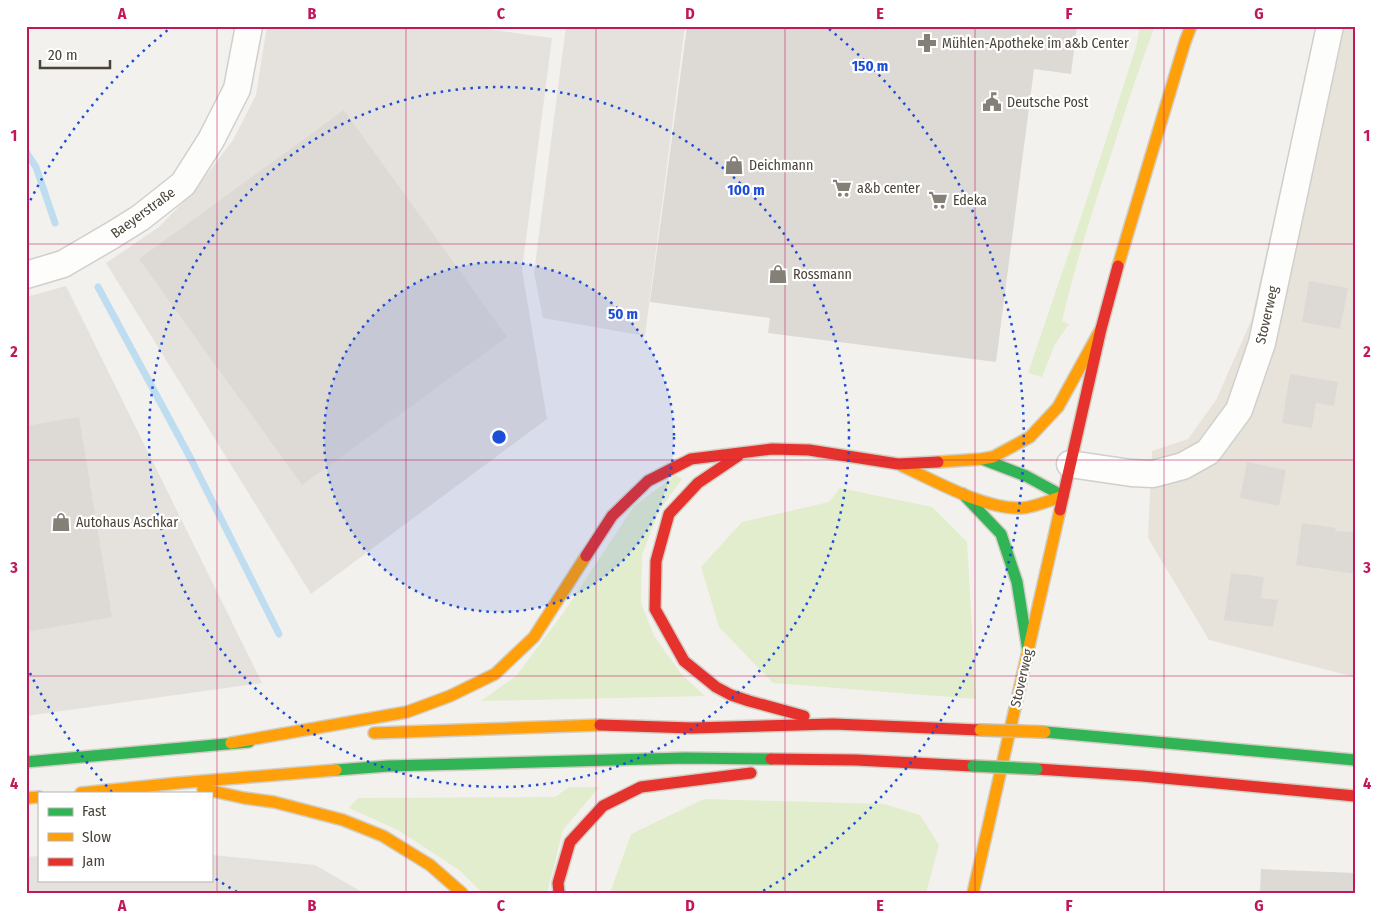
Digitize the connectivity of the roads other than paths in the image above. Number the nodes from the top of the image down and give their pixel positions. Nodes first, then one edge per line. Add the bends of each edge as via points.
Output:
1 (250, 26) edge
2 (1191, 26) edge
3 (1330, 26) edge
4 (26, 275) edge
5 (1101, 329) junction
6 (744, 452) junction
7 (982, 459) junction
8 (898, 464) junction
9 (1070, 464) junction
10 (963, 494) junction
11 (1063, 496) junction
12 (1028, 651) junction
13 (833, 724) junction
14 (360, 734) dead end
15 (340, 736) dead end
16 (231, 744) junction
17 (856, 760) junction
18 (1355, 760) edge
19 (26, 762) edge
20 (778, 770) dead end
21 (758, 772) dead end
22 (178, 783) junction
23 (91, 792) edge
24 (1355, 796) edge
25 (462, 893) edge
26 (559, 893) edge
27 (973, 893) edge

1 - 4 street, Baeyerstraße via 237,89 211,140 183,184 140,218 63,264
2 - 5 main road, Stoverweg
3 - 9 street, Stoverweg via 1262,343 1239,410 1208,452 1183,466 1153,474
5 - 7 main road via 1058,407 1030,437 993,457
5 - 9 main road, Stoverweg
6 - 8 main road via 809,450
6 - 13 main road via 698,483 669,514 656,561 655,609 684,661 716,687 749,701
6 - 16 main road via 690,459 648,481 612,516 534,637 496,674 407,712
7 - 8 main road
7 - 11 main road via 1026,476
8 - 10 main road
9 - 11 main road, Stoverweg
10 - 11 main road via 998,506 1023,508
10 - 12 main road via 1001,534 1017,582
11 - 12 main road, Stoverweg
12 - 27 main road, Stoverweg
13 - 14 main road via 692,728 599,725
13 - 18 main road, bridge via 1045,732
15 - 16 main road
16 - 19 main road
17 - 20 main road
17 - 22 main road via 685,758 388,766
17 - 24 main road, bridge via 1142,776
21 - 26 main road via 641,787 603,806 570,842 558,884
22 - 23 main road
22 - 25 main road via 343,820 382,836 430,865

